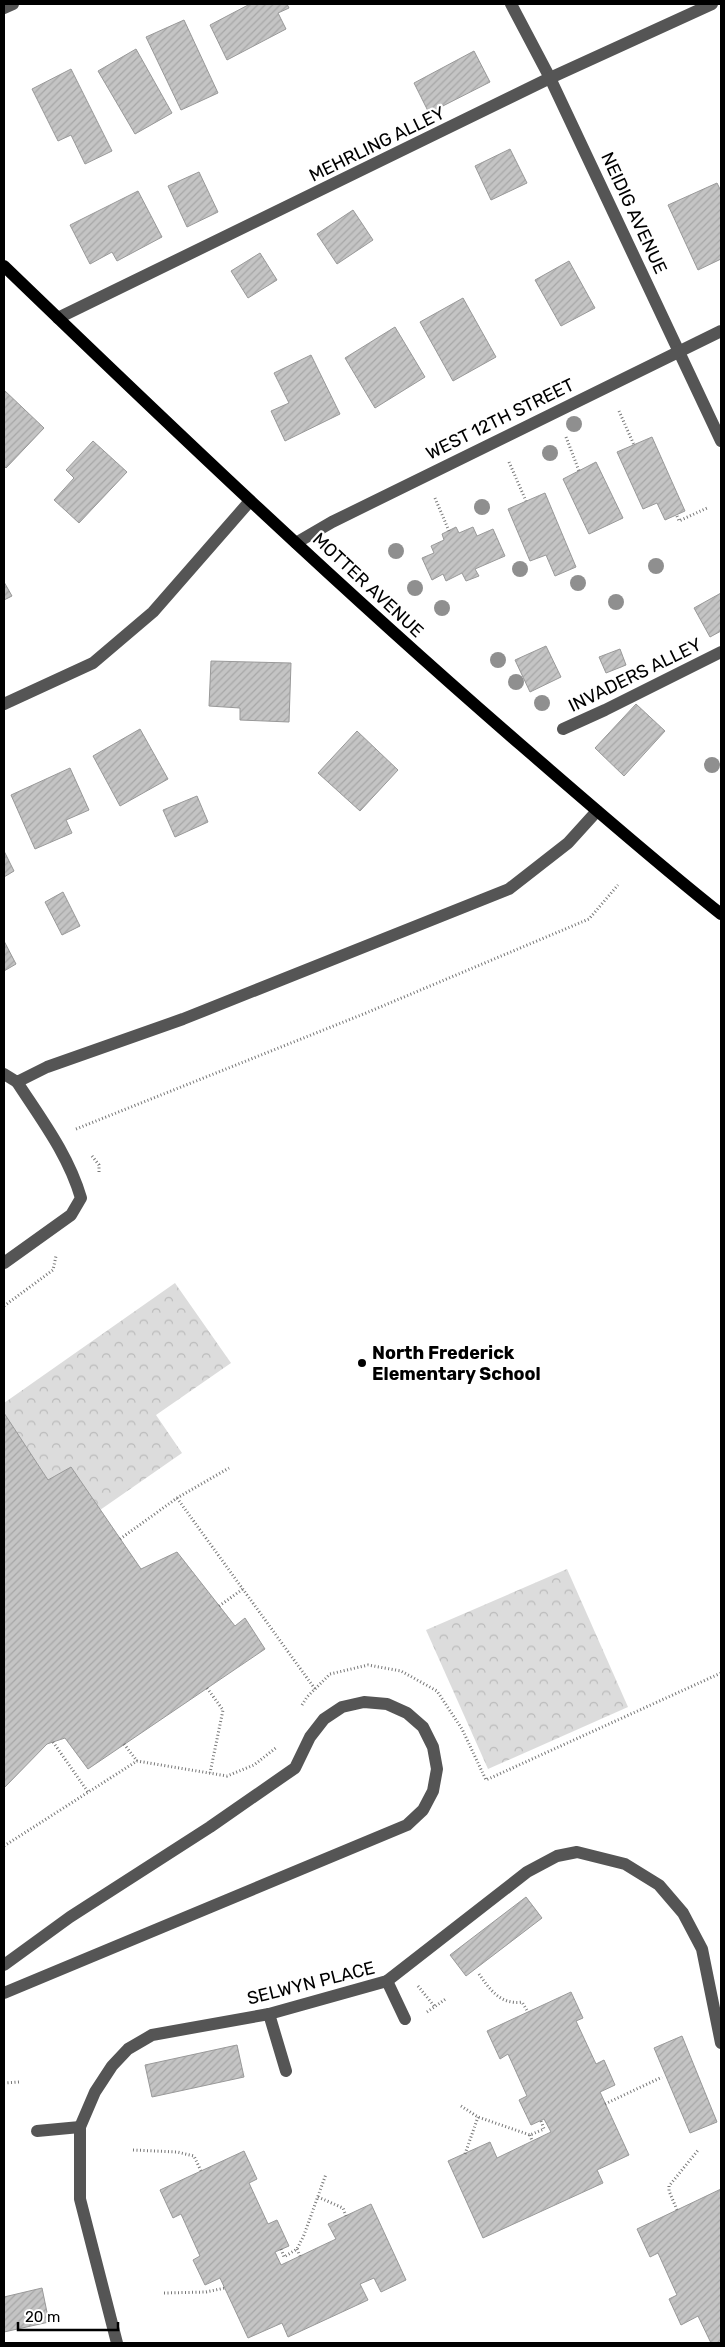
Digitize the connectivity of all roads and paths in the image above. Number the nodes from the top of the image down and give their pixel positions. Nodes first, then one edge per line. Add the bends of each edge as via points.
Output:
1 (13, 4) edge
2 (511, 4) edge
3 (712, 4) edge
4 (4, 8) edge
5 (550, 78) junction
6 (4, 266) edge
7 (58, 318) junction
8 (721, 331) edge
9 (680, 350) junction
10 (619, 412) dead end
11 (566, 437) dead end
12 (721, 441) edge
13 (634, 445) dead end
14 (509, 462) dead end
15 (579, 471) dead end
16 (434, 495) dead end
17 (250, 501) junction
18 (526, 501) dead end
19 (707, 508) dead end
20 (677, 516) dead end
21 (449, 531) dead end
22 (296, 543) junction
23 (721, 652) edge
24 (4, 704) edge
25 (563, 729) dead end
26 (597, 811) junction
27 (618, 885) dead end
28 (721, 914) edge
29 (4, 1074) edge
30 (17, 1082) junction
31 (75, 1130) dead end
32 (4, 1263) edge
33 (229, 1468) dead end
34 (178, 1498) junction
35 (120, 1539) dead end
36 (243, 1589) junction
37 (219, 1606) dead end
38 (721, 1673) edge
39 (207, 1688) dead end
40 (315, 1689) junction
41 (297, 1712) dead end
42 (53, 1742) dead end
43 (280, 1742) dead end
44 (124, 1744) dead end
45 (137, 1761) junction
46 (210, 1773) junction
47 (88, 1792) junction
48 (4, 1846) edge
49 (4, 1965) edge
50 (479, 1974) dead end
51 (388, 1982) junction
52 (4, 1993) edge
53 (528, 2012) dead end
54 (268, 2014) junction
55 (405, 2019) dead end
56 (721, 2043) edge
57 (286, 2071) dead end
58 (662, 2077) dead end
59 (19, 2082) dead end
60 (4, 2083) edge
61 (605, 2104) dead end
62 (461, 2106) dead end
63 (478, 2117) junction
64 (541, 2121) dead end
65 (80, 2127) junction
66 (37, 2131) dead end
67 (530, 2135) junction
68 (532, 2141) dead end
69 (700, 2149) dead end
70 (133, 2150) dead end
71 (465, 2154) dead end
72 (201, 2171) dead end
73 (326, 2174) dead end
74 (318, 2197) junction
75 (677, 2210) dead end
76 (346, 2216) dead end
77 (281, 2249) dead end
78 (297, 2250) junction
79 (300, 2256) dead end
80 (225, 2288) dead end
81 (164, 2293) dead end
82 (113, 2342) edge

1 - 4 street
2 - 5 street, NEIDIG AVENUE
3 - 5 street, MEHRLING ALLEY
5 - 7 street, MEHRLING ALLEY
5 - 9 street, NEIDIG AVENUE
6 - 7 main road, MOTTER AVENUE
7 - 17 main road, MOTTER AVENUE
8 - 9 street, WEST 12TH STREET
9 - 12 street, NEIDIG AVENUE
9 - 22 street, WEST 12TH STREET via 340,518
10 - 13 path
11 - 15 path
14 - 18 path
16 - 21 path
17 - 22 main road, MOTTER AVENUE
17 - 24 street via 153,612 93,663
19 - 20 path via 679,521
22 - 26 main road, MOTTER AVENUE via 438,674
23 - 25 street, INVADERS ALLEY
26 - 28 main road, MOTTER AVENUE
26 - 30 street via 568,843 509,889 183,1019 47,1067
27 - 31 path via 589,918 366,1013
29 - 30 street
30 - 32 street via 64,1154 81,1198 71,1215
33 - 34 path
34 - 35 path
34 - 36 path
36 - 37 path
36 - 40 path
38 - 40 path via 486,1780 462,1729 437,1691 401,1671 368,1665 330,1674
39 - 46 path via 223,1710
40 - 41 path
42 - 47 path
43 - 46 path via 254,1765 228,1776
44 - 45 path
45 - 46 path
45 - 47 path
47 - 48 path
49 - 52 street via 70,1917 295,1768 324,1719 342,1707 364,1702 387,1704 407,1713 423,1727 433,1747 437,1769 434,1791 423,1810 407,1825
50 - 53 path via 493,1993 510,2002 522,2002
51 - 54 street, SELWYN PLACE
51 - 55 street
51 - 56 street, SELWYN PLACE via 527,1872 577,1852 625,1864 659,1885 683,1913 702,1949
54 - 57 street
54 - 65 street, SELWYN PLACE via 152,2035 128,2049 95,2092
58 - 61 path
59 - 60 path
62 - 63 path
63 - 67 path
63 - 71 path
64 - 67 path via 544,2128
65 - 66 street
65 - 82 street, SELWYN PLACE via 80,2199
67 - 68 path
69 - 75 path via 669,2186
70 - 72 path via 194,2156
73 - 74 path
74 - 76 path via 343,2208
74 - 78 path
77 - 78 path via 284,2256
78 - 79 path
80 - 81 path

